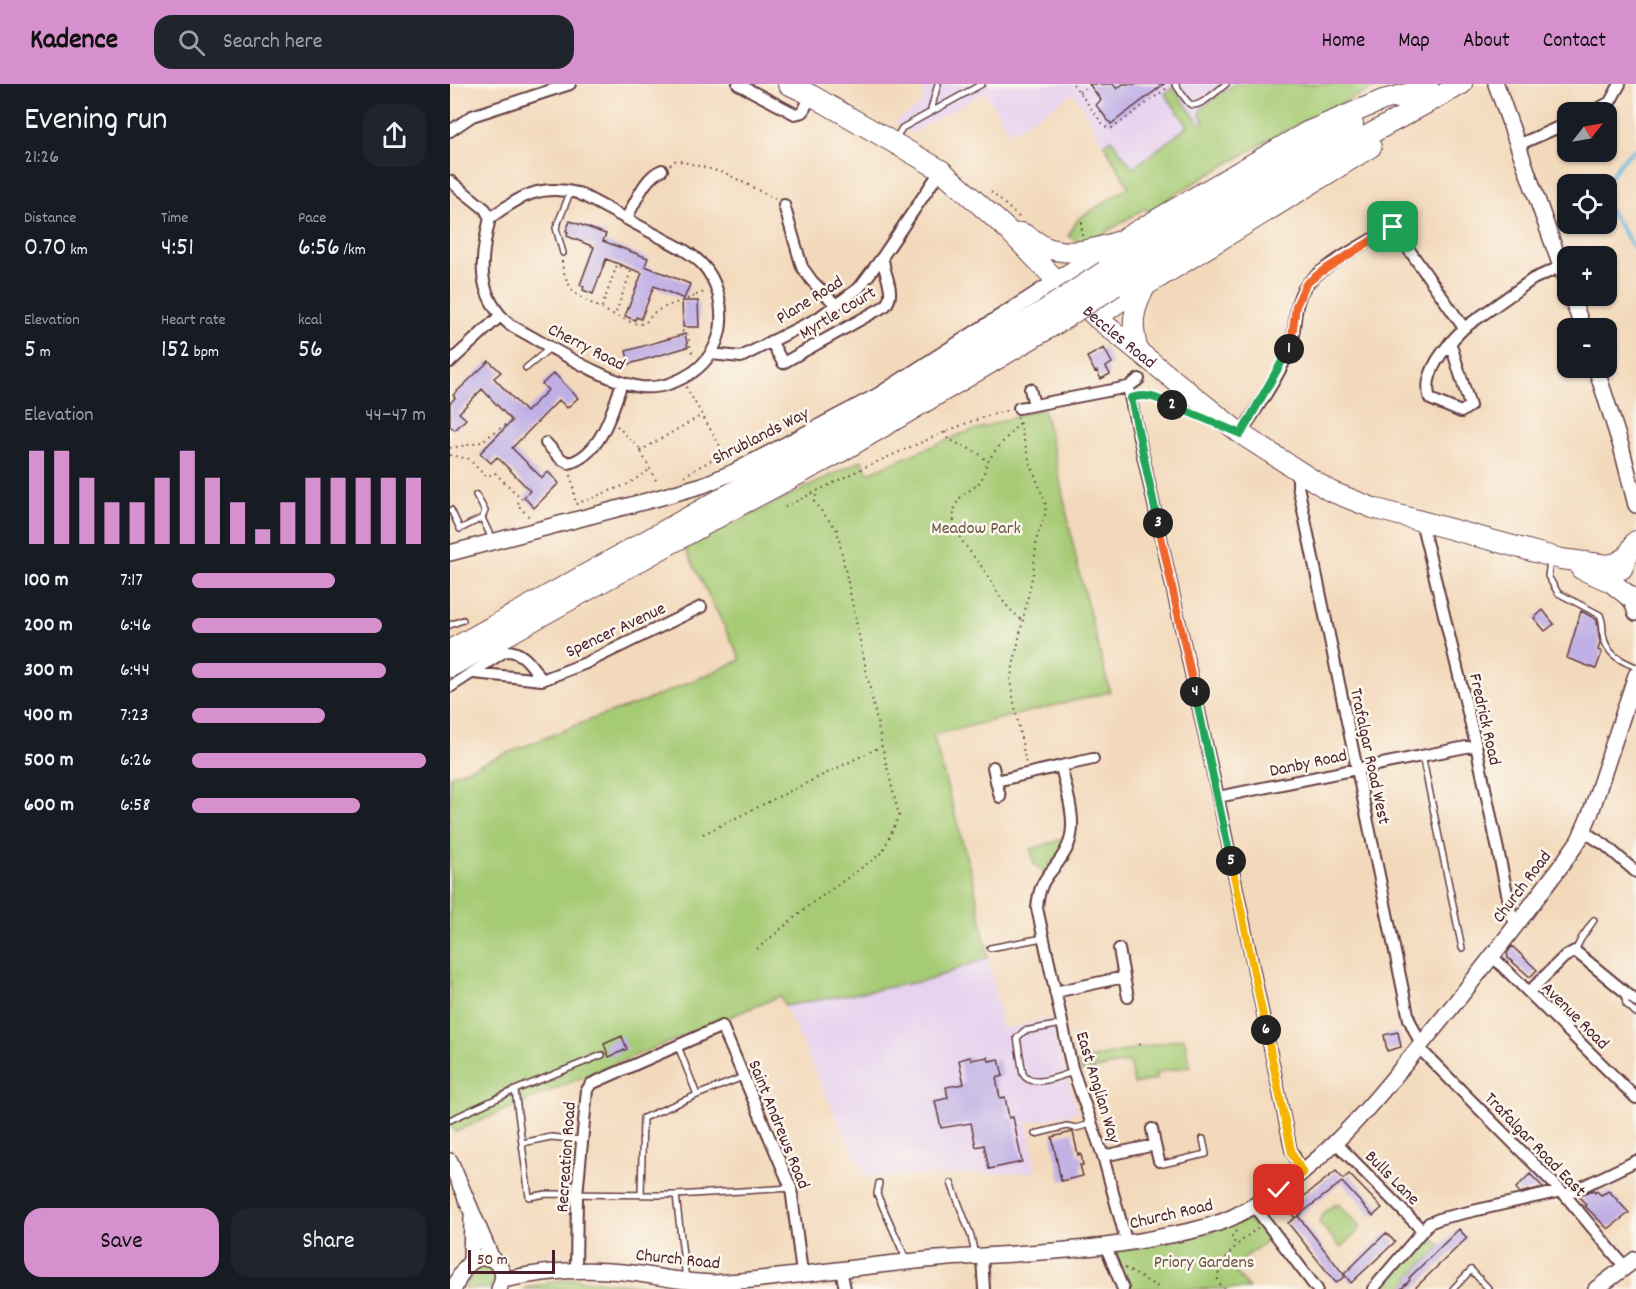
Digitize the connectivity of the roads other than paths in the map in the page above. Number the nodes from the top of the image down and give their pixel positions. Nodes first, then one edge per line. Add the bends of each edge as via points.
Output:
1 (570, 84) edge
2 (738, 84) edge
3 (788, 84) edge
4 (938, 84) edge
5 (982, 84) edge
6 (1173, 84) edge
7 (1226, 84) edge
8 (1462, 84) edge
9 (1496, 84) edge
10 (1620, 84) edge
11 (1421, 94) edge
12 (811, 95) junction
13 (1610, 102) edge
14 (930, 113) junction
15 (1557, 128) edge
16 (450, 130) edge
17 (893, 142) junction
18 (1518, 146) junction
19 (662, 170) road end
20 (941, 170) junction
21 (450, 181) edge
22 (571, 191) junction
23 (784, 205) road end
24 (487, 213) junction
25 (1411, 215) dead end
26 (626, 219) junction
27 (1393, 227) junction
28 (1009, 231) junction
29 (1120, 241) junction
30 (563, 253) road end
31 (883, 256) junction
32 (1557, 258) edge
33 (1557, 268) edge
34 (1057, 281) junction
35 (1145, 287) junction
36 (836, 305) junction
37 (500, 316) junction
38 (1050, 317) junction
39 (1097, 318) junction
40 (1464, 328) junction
41 (771, 341) junction
42 (1450, 342) junction
43 (551, 347) junction
44 (1138, 351) junction
45 (711, 354) junction
46 (450, 362) edge
47 (526, 368) dead end
48 (1599, 378) edge
49 (1139, 379) dead end
50 (622, 383) junction
51 (1030, 389) dead end
52 (1129, 392) junction
53 (1034, 405) junction
54 (1019, 408) road end
55 (1241, 434) junction
56 (546, 443) dead end
57 (1298, 471) junction
58 (1634, 488) edge
59 (476, 495) dead end
60 (1636, 504) edge
61 (450, 510) edge
62 (482, 518) junction
63 (1421, 521) junction
64 (494, 542) junction
65 (1633, 545) edge
66 (450, 553) edge
67 (1556, 558) junction
68 (1633, 603) edge
69 (701, 607) dead end
70 (463, 620) dead end
71 (450, 625) edge
72 (450, 650) edge
73 (450, 667) edge
74 (1636, 667) edge
75 (474, 673) junction
76 (1636, 675) edge
77 (542, 680) junction
78 (450, 687) edge
79 (1631, 708) edge
80 (1476, 745) junction
81 (1422, 755) junction
82 (1093, 759) dead end
83 (1061, 766) junction
84 (993, 767) dead end
85 (1357, 768) junction
86 (996, 781) junction
87 (1000, 797) dead end
88 (1218, 797) junction
89 (1583, 831) junction
90 (1636, 872) edge
91 (1594, 920) dead end
92 (1516, 924) junction
93 (1043, 938) junction
94 (990, 948) dead end
95 (1462, 948) dead end
96 (1119, 949) dead end
97 (1575, 951) junction
98 (1492, 956) junction
99 (1124, 977) junction
100 (1624, 991) junction
101 (1055, 992) junction
102 (1530, 992) junction
103 (1128, 997) dead end
104 (1636, 1000) edge
105 (1636, 1013) edge
106 (1062, 1024) junction
107 (722, 1026) joint
108 (678, 1046) junction
109 (1420, 1047) junction
110 (602, 1055) dead end
111 (1073, 1072) junction
112 (742, 1077) junction
113 (515, 1090) junction
114 (697, 1095) junction
115 (1636, 1098) edge
116 (450, 1120) edge
117 (1091, 1124) junction
118 (1152, 1130) dead end
119 (1035, 1134) dead end
120 (1203, 1139) dead end
121 (582, 1140) junction
122 (522, 1143) junction
123 (1155, 1145) junction
124 (1340, 1147) dead end
125 (1103, 1156) junction
126 (450, 1161) edge
127 (1159, 1161) joint
128 (1636, 1161) edge
129 (1303, 1173) junction
130 (879, 1183) dead end
131 (951, 1183) dead end
132 (791, 1188) junction
133 (1563, 1193) junction
134 (640, 1194) junction
135 (577, 1195) junction
136 (676, 1195) junction
137 (470, 1206) junction
138 (1253, 1206) junction
139 (1422, 1230) junction
140 (1127, 1244) junction
141 (1108, 1252) junction
142 (979, 1257) junction
143 (492, 1259) junction
144 (471, 1261) junction
145 (907, 1262) junction
146 (1631, 1263) edge
147 (841, 1269) junction
148 (576, 1270) junction
149 (802, 1273) junction
150 (501, 1284) edge
151 (696, 1284) edge
152 (454, 1289) edge
153 (845, 1289) edge
154 (984, 1289) edge
155 (1123, 1289) edge
156 (1317, 1289) edge
157 (1373, 1289) edge
158 (1453, 1289) edge
159 (1489, 1289) edge
160 (1596, 1289) edge

1 - 16 street via 480,114
2 - 12 street via 795,114 803,112
3 - 12 highway, Beccles Road
4 - 14 lane
5 - 14 lane
6 - 7 lane via 1194,105
8 - 11 highway
9 - 18 main road
10 - 13 street
11 - 29 highway via 1383,100 1307,132
11 - 35 highway via 1403,126
11 - 38 highway, bridge via 1317,144
12 - 17 highway, Beccles Road
14 - 17 lane via 902,128
15 - 18 street
17 - 20 highway, Beccles Road
18 - 32 main road
19 - 26 street via 647,181
20 - 28 highway, Beccles Road
20 - 31 street, Plane Road
21 - 24 street
22 - 24 street, Cherry Road via 549,189
22 - 26 street, Cherry Road
22 - 30 lane via 556,228
23 - 36 street via 802,267
24 - 37 street, Cherry Road via 481,271
25 - 27 street
26 - 45 street, Cherry Road via 688,253 708,271 722,313
27 - 40 street
27 - 55 street via 1306,284 1296,306 1291,344
28 - 29 highway via 1024,233 1062,252
28 - 34 highway, Beccles Road
29 - 34 highway
31 - 36 street, Plane Road via 859,288
31 - 41 street, Myrtle Court via 882,266 891,293 885,306 783,363
33 - 40 street via 1533,279
34 - 39 highway, Beccles Road
34 - 64 main road, Shrublands Way via 878,396 759,460 703,485 578,512 542,530
35 - 39 highway
35 - 44 highway via 1133,318
36 - 41 street, Plane Road
37 - 43 street, Cherry Road
37 - 46 street
38 - 72 highway
38 - 73 highway via 839,453
39 - 44 highway, Beccles Road
40 - 42 street
41 - 45 street, Plane Road via 741,357
42 - 42 street via 1470,406 1461,412 1430,399 1427,390 1437,359
43 - 47 lane
43 - 50 street, Cherry Road
44 - 55 highway, Beccles Road
45 - 50 street, Cherry Road via 702,366 668,384 643,387
48 - 58 main road
49 - 52 street
50 - 56 street via 600,438 583,457 569,463
51 - 53 street
52 - 53 street
52 - 88 street
53 - 54 street
55 - 57 highway, Beccles Road
57 - 63 highway, Beccles Road via 1330,491
57 - 85 street, Trafalgar Road West
58 - 60 main road
59 - 62 lane via 484,511
61 - 62 lane via 460,530
62 - 64 lane
63 - 67 highway, Beccles Road
63 - 80 street, Fredrick Road
64 - 66 main road, Shrublands Way
65 - 67 highway, Beccles Road via 1616,563 1608,565
65 - 68 highway via 1622,579
67 - 68 highway, Beccles Road via 1611,582
67 - 74 lane via 1548,576 1558,593 1600,615 1609,650 1617,659
69 - 77 street, Spencer Avenue
70 - 71 lane
75 - 77 street, Spencer Avenue
75 - 77 street via 505,651 514,651 530,663
75 - 78 street
76 - 79 main road, Church Road
79 - 89 main road, Church Road
80 - 81 street, Danby Road
80 - 92 street, Fredrick Road
81 - 85 street, Danby Road
81 - 95 lane
82 - 83 street
83 - 86 street
83 - 93 street, East Anglian Way via 1071,835 1038,893
84 - 86 street
85 - 88 street, Danby Road
85 - 109 street, Trafalgar Road West via 1409,1020
86 - 87 street
88 - 129 street via 1291,1150
89 - 90 street
89 - 92 main road, Church Road
91 - 97 lane
92 - 98 main road, Church Road
93 - 94 lane
93 - 101 street, East Anglian Way
96 - 99 street
97 - 100 street
97 - 102 street
98 - 102 street, Avenue Road
98 - 109 main road, Church Road
99 - 101 street
99 - 103 street
100 - 104 street
100 - 105 lane via 1626,1004
101 - 106 street, East Anglian Way
102 - 115 street, Avenue Road
106 - 111 street, East Anglian Way
106 - 111 lane via 1019,1035 1023,1074 1030,1081
107 - 108 street, Recreation Road
107 - 112 street, Saint Andrews Road
108 - 114 lane
108 - 121 street, Recreation Road via 591,1084
109 - 129 main road, Church Road via 1335,1143
109 - 133 street, Trafalgar Road East
110 - 113 lane
111 - 117 street, East Anglian Way
112 - 114 lane
112 - 132 street, Saint Andrews Road
113 - 116 lane
113 - 122 lane
114 - 134 lane via 643,1118
117 - 119 lane
117 - 125 street, East Anglian Way
118 - 123 street
120 - 127 lane via 1206,1154 1163,1164
121 - 122 lane via 551,1137
121 - 135 street, Recreation Road
122 - 135 lane via 529,1197
123 - 125 street, East Anglian Way
123 - 127 street
124 - 139 street, Bulls Lane
125 - 140 street, East Anglian Way
126 - 137 main road
128 - 133 street
129 - 138 main road, Church Road
130 - 145 lane via 877,1194
131 - 142 lane
132 - 136 lane
132 - 149 street, Saint Andrews Road
133 - 139 street via 1442,1218
133 - 146 street, Trafalgar Road East
134 - 135 lane
134 - 136 lane
135 - 148 street, Recreation Road
136 - 151 lane
137 - 143 main road
137 - 144 main road
138 - 140 main road, Church Road via 1203,1228
138 - 156 street
139 - 157 street
140 - 141 main road, Church Road
141 - 142 main road, Church Road
141 - 155 street
142 - 145 main road, Church Road
142 - 154 street
143 - 144 main road via 480,1257
143 - 150 main road via 501,1268
144 - 152 main road
145 - 147 main road, Church Road
146 - 160 main road
147 - 149 main road, Church Road
147 - 153 street
148 - 150 main road, Church Road
148 - 151 main road, Church Road via 623,1272
149 - 151 main road, Church Road
158 - 159 lane via 1471,1270

